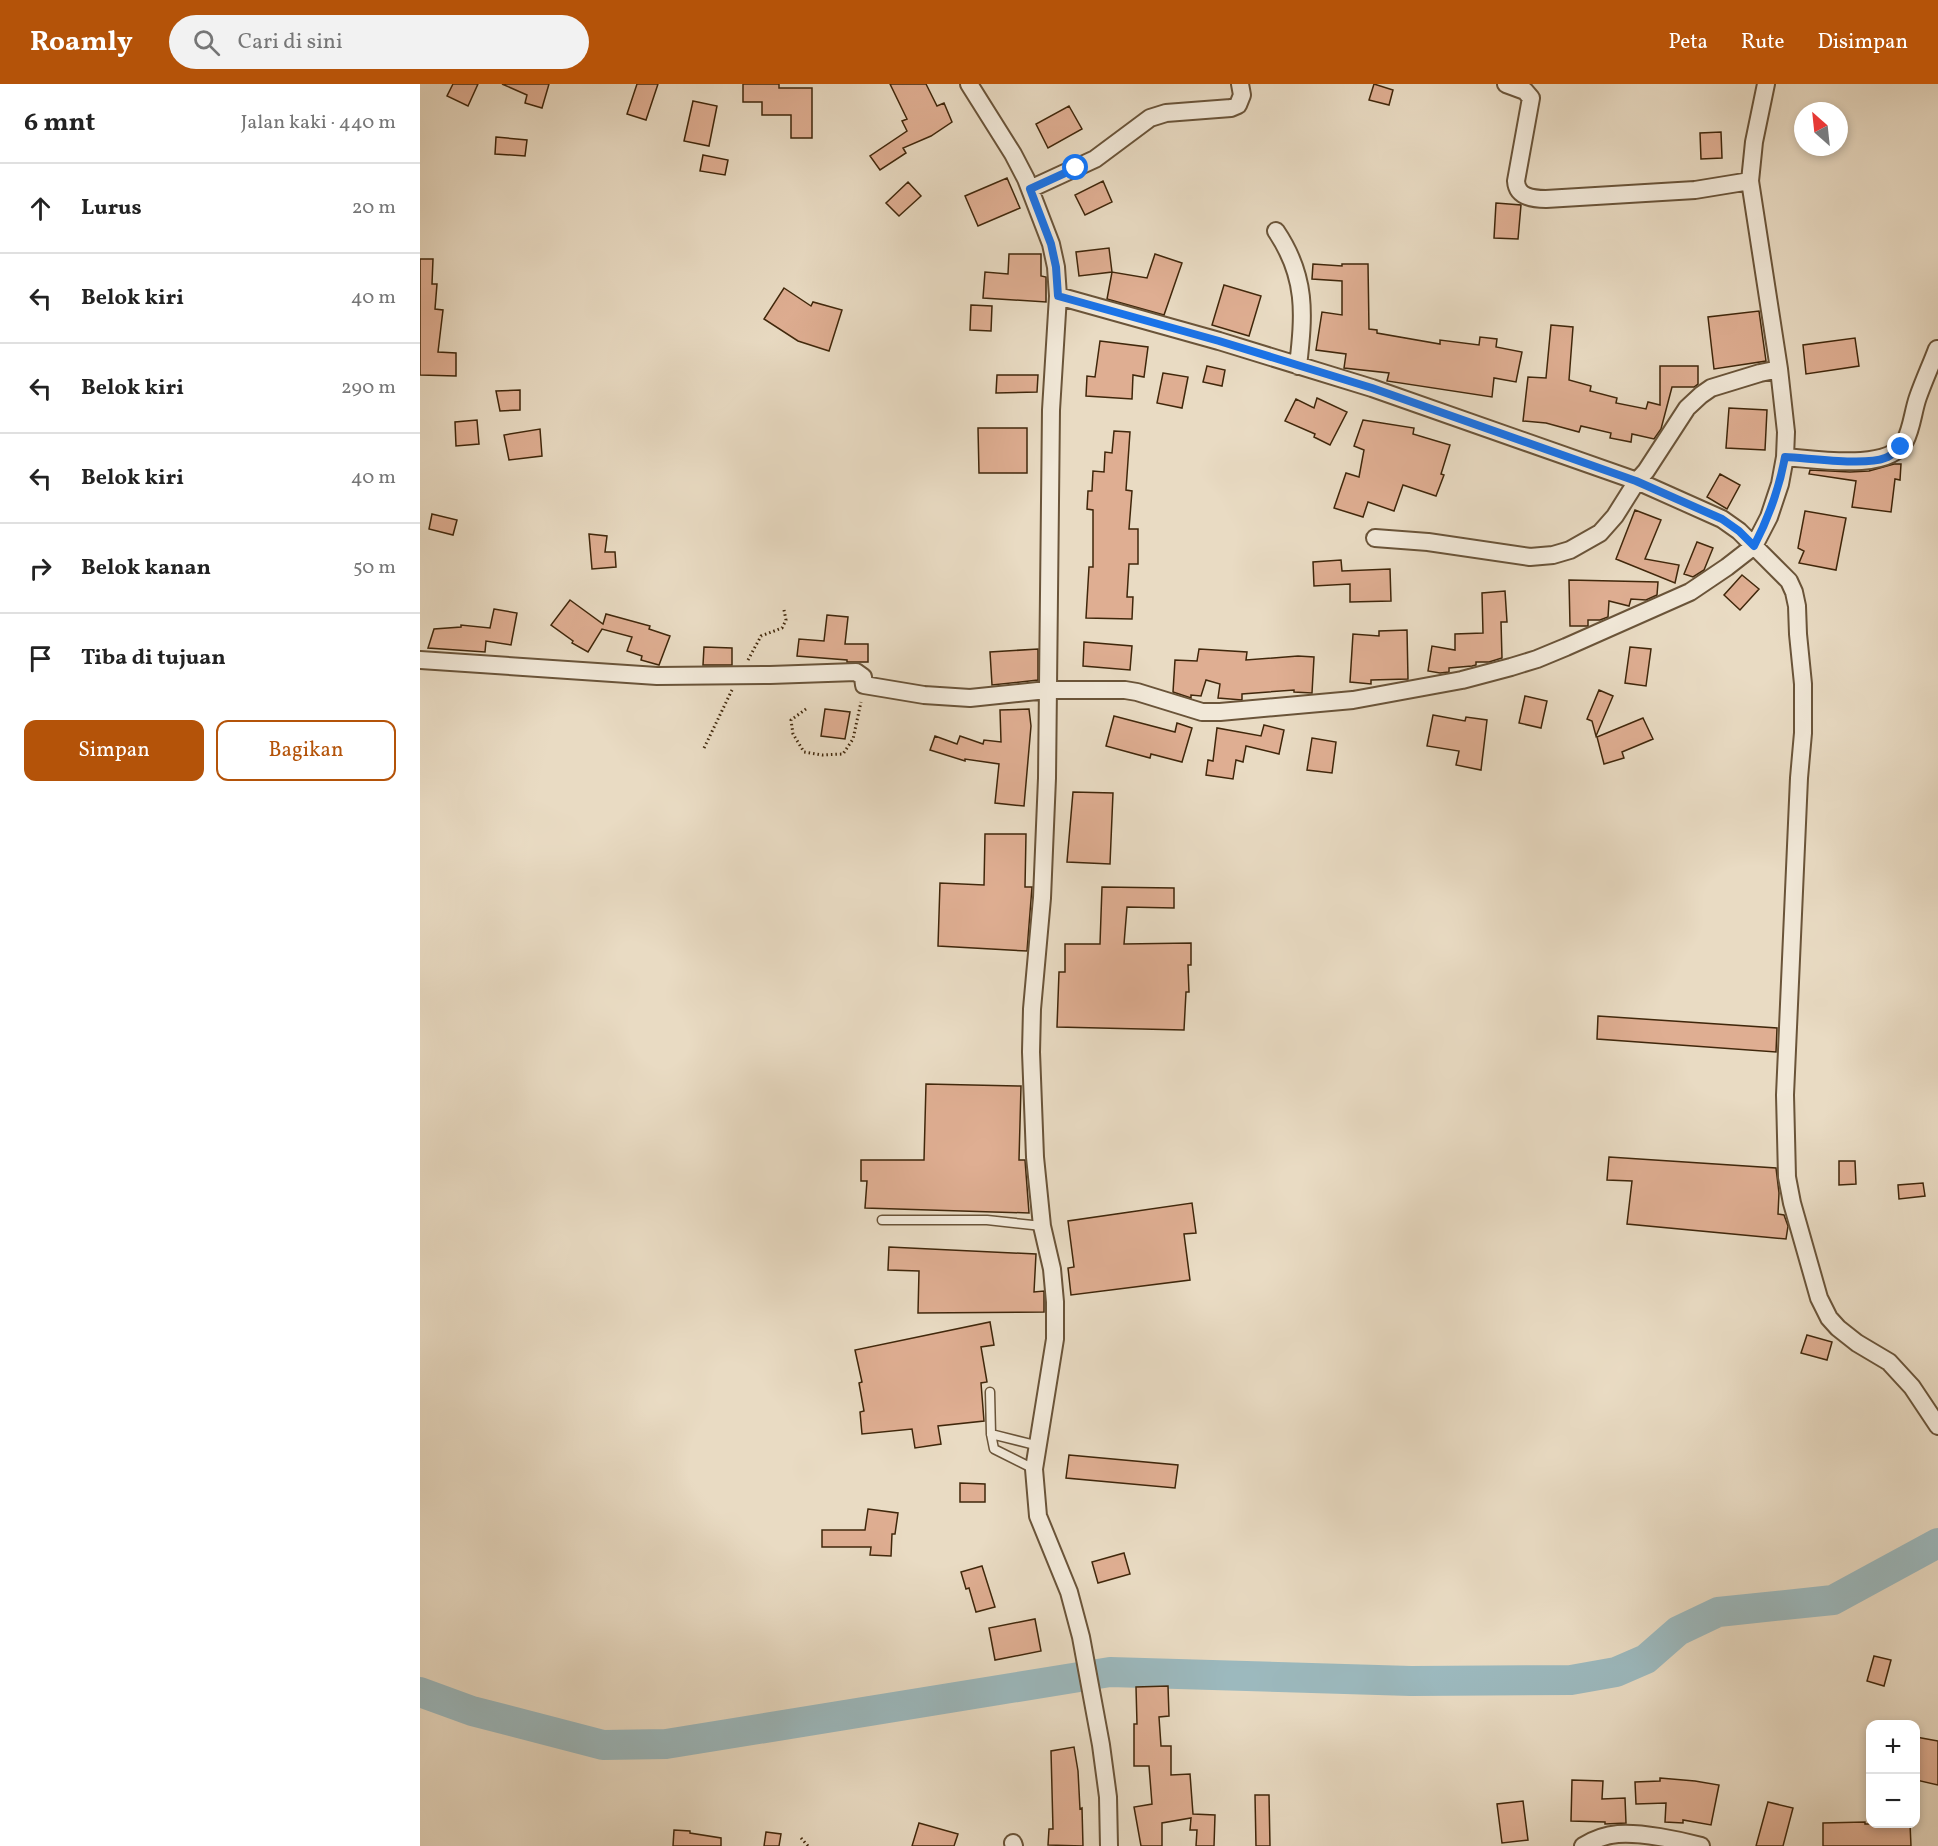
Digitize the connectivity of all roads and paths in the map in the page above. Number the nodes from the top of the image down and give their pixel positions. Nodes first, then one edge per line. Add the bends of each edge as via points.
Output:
1 (969, 84) edge
2 (1240, 84) edge
3 (1506, 84) edge
4 (1766, 84) edge
5 (1750, 181) junction
6 (1030, 189) junction
7 (1276, 231) dead end
8 (1058, 296) junction
9 (1937, 349) edge
10 (1298, 366) junction
11 (1779, 369) junction
12 (1785, 457) junction
13 (1636, 481) junction
14 (1375, 538) dead end
15 (1754, 546) junction
16 (420, 660) edge
17 (864, 685) junction
18 (1047, 690) junction
19 (806, 709) dead end
20 (882, 1220) dead end
21 (1042, 1226) junction
22 (990, 1392) dead end
23 (1938, 1426) edge
24 (990, 1434) junction
25 (1039, 1446) junction
26 (1034, 1469) junction
27 (801, 1838) dead end
28 (808, 1846) edge
29 (1109, 1846) edge
30 (1583, 1846) edge
31 (1701, 1846) edge

1 - 6 street
2 - 6 street via 1242,95 1238,105 1150,118 1095,159
3 - 5 street via 1525,91 1531,98 1516,181 1522,195 1546,199 1695,190
4 - 5 street
5 - 11 street
6 - 8 street via 1051,244
7 - 10 street via 1287,247 1302,297
8 - 10 street
8 - 18 street via 1051,410
9 - 12 street via 1905,441 1887,458 1858,461
10 - 13 street via 1372,388
11 - 12 street
11 - 13 street via 1711,388 1701,395
12 - 15 street via 1769,517
13 - 14 street via 1600,533 1553,555 1530,557
13 - 15 street via 1722,519
15 - 18 street via 1690,592 1537,659 1462,680 1353,700 1220,712 1202,712 1125,690
15 - 23 street via 1789,581 1794,592 1803,684 1785,1095 1787,1176 1792,1203 1819,1298 1829,1318 1857,1343 1889,1362 1912,1387
16 - 17 street via 657,676 856,672 863,677
17 - 18 street via 970,698
17 - 19 path via 853,739 843,754 804,752 793,734 791,720
18 - 21 street via 1044,847 1031,1052
20 - 21 lane via 987,1220
21 - 25 street via 1052,1269 1055,1340
22 - 24 lane
24 - 25 lane
24 - 26 lane via 994,1449
25 - 26 street
26 - 29 street via 1038,1516 1069,1592 1081,1636 1108,1797
27 - 28 path
30 - 31 street via 1604,1836 1628,1834

